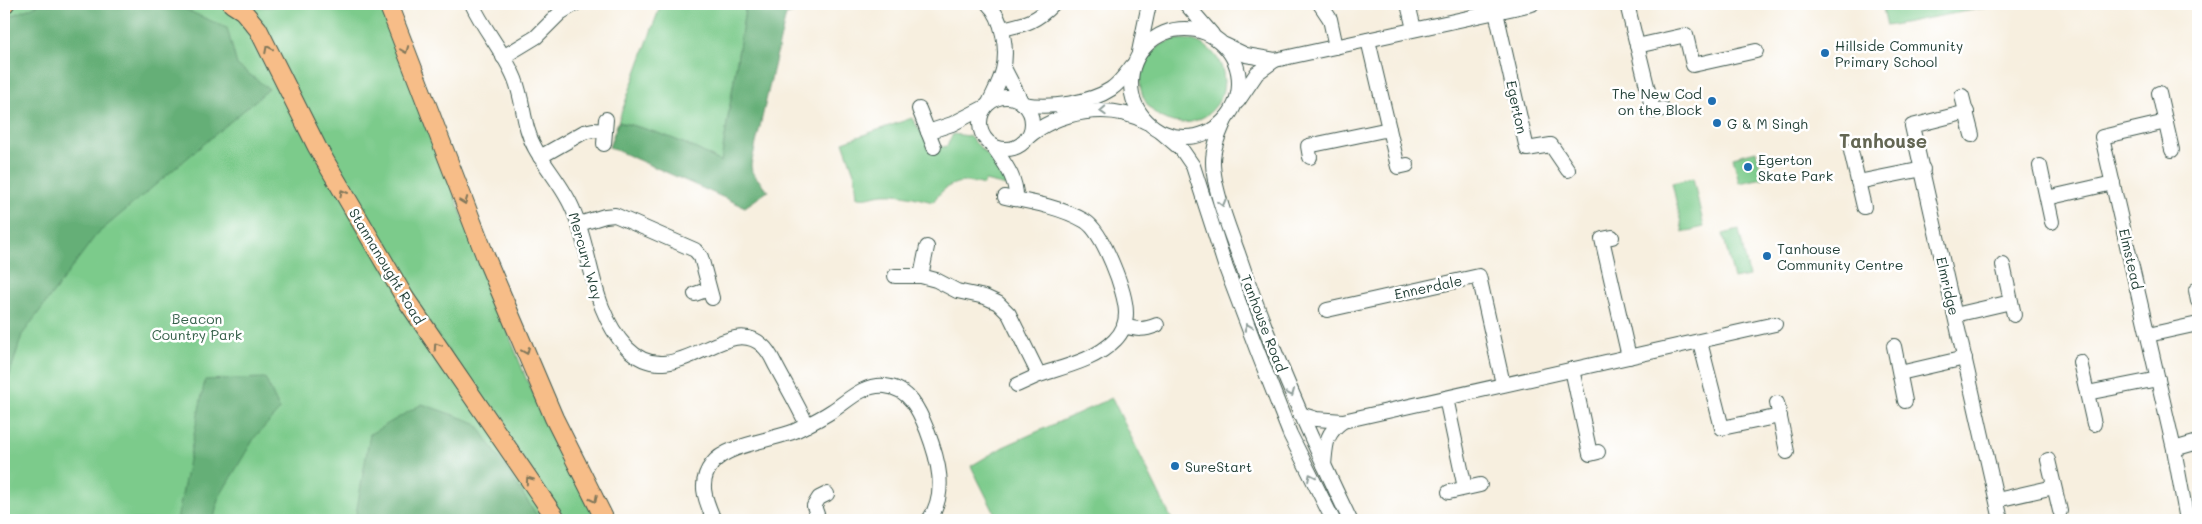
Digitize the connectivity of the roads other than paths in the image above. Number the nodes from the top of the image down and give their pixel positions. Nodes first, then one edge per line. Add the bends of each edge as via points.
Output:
1 (232, 4) edge
2 (388, 4) edge
3 (472, 4) edge
4 (575, 4) edge
5 (988, 4) edge
6 (1053, 4) edge
7 (1149, 4) edge
8 (1186, 4) edge
9 (1320, 4) edge
10 (1408, 4) edge
11 (1532, 4) edge
12 (1627, 4) edge
13 (1496, 12) junction
14 (1414, 29) junction
15 (1002, 30) junction
16 (1368, 40) junction
17 (1219, 41) junction
18 (1336, 46) junction
19 (1637, 46) junction
20 (1756, 51) dead end
21 (503, 57) junction
22 (1137, 57) junction
23 (1275, 60) junction
24 (1004, 68) junction
25 (2159, 93) dead end
26 (1962, 96) dead end
27 (1023, 104) junction
28 (987, 105) junction
29 (918, 109) dead end
30 (1663, 109) dead end
31 (1967, 112) junction
32 (1230, 113) junction
33 (2166, 122) junction
34 (952, 124) junction
35 (1155, 128) junction
36 (1389, 129) junction
37 (605, 131) dead end
38 (928, 132) junction
39 (1972, 135) dead end
40 (1025, 140) junction
41 (990, 144) junction
42 (934, 146) dead end
43 (2172, 150) dead end
44 (1851, 151) dead end
45 (540, 157) junction
46 (1310, 157) dead end
47 (1407, 165) dead end
48 (2040, 166) dead end
49 (1922, 169) junction
50 (1568, 170) dead end
51 (1010, 172) junction
52 (1858, 182) junction
53 (2113, 182) junction
54 (2047, 198) junction
55 (1864, 207) dead end
56 (2052, 222) dead end
57 (579, 224) junction
58 (1612, 237) dead end
59 (927, 247) dead end
60 (2003, 265) dead end
61 (895, 276) dead end
62 (921, 276) junction
63 (695, 294) dead end
64 (1326, 310) dead end
65 (1955, 315) junction
66 (1775, 324) dead end
67 (2198, 324) edge
68 (1157, 325) dead end
69 (1124, 326) junction
70 (2148, 335) junction
71 (1700, 342) junction
72 (1894, 346) dead end
73 (1629, 357) junction
74 (1965, 358) junction
75 (2080, 362) dead end
76 (1572, 369) junction
77 (1900, 373) junction
78 (1039, 375) junction
79 (2158, 379) junction
80 (1503, 384) junction
81 (1017, 385) dead end
82 (2087, 393) junction
83 (1446, 398) junction
84 (1905, 401) dead end
85 (1300, 414) junction
86 (1343, 421) junction
87 (2094, 424) dead end
88 (807, 425) junction
89 (2198, 442) edge
90 (2174, 449) junction
91 (1598, 452) dead end
92 (1787, 452) dead end
93 (2048, 460) dead end
94 (1324, 466) junction
95 (1480, 485) dead end
96 (2054, 487) junction
97 (1465, 488) junction
98 (1449, 492) dead end
99 (827, 494) dead end
100 (1996, 500) junction
101 (2060, 511) dead end
102 (2189, 518) edge
103 (557, 520) edge
104 (605, 520) edge
105 (714, 520) edge
106 (819, 520) edge
107 (929, 520) edge
108 (1332, 520) edge
109 (1350, 520) edge
110 (2001, 520) edge

103 -> 1 main road, Stannanought Road via 404,298 317,148 258,29 243,11
2 -> 104 main road via 494,276 554,418
3 - 21 street, Mercury Way
4 - 21 street via 560,13 536,37
5 - 15 street via 997,15
6 - 15 street via 1033,21
7 - 22 street
8 - 17 street
9 - 18 street via 1330,20
10 - 14 street
11 - 13 street
12 - 19 street
13 - 14 street
13 - 50 street, Egerton via 1527,148 1551,145
14 - 16 street
15 - 24 street
16 - 18 street
16 - 36 street
17 - 22 street via 1198,30 1182,28 1151,40
17 - 23 street via 1246,55
17 - 32 street via 1234,59 1239,75 1238,92
18 - 23 street
19 - 20 street via 1686,35 1693,65
19 - 30 street via 1653,111
21 - 45 street, Mercury Way via 514,79 527,131
22 - 27 street via 1116,86 1104,93 1054,106
22 - 35 street via 1130,79 1132,96 1138,111
23 - 32 street via 1257,74
24 - 27 street
24 - 28 street
25 - 33 street
26 - 31 street
27 - 28 street via 1010,97 1002,97
27 - 40 street via 1032,124
28 - 34 street
28 - 41 street via 980,128
29 - 38 street
31 - 39 street
31 - 49 street, Elmridge via 1912,126
32 - 35 street via 1215,128 1203,134 1181,136
32 -> 85 street, Tanhouse Road via 1214,150 1214,173 1255,305
33 - 43 street
33 - 53 street, Elmstead via 2102,137
34 - 38 street
34 - 41 street via 969,130
35 -> 40 street via 1121,112 1093,112 1050,122
108 -> 35 street, Tanhouse Road via 1290,434 1257,350 1193,166 1182,150
36 - 46 street via 1308,146
36 - 47 street via 1398,167
37 - 45 street via 584,132
38 - 42 street
40 - 41 street via 1009,149
40 - 51 street
41 - 51 street
44 - 52 street
45 - 57 street, Mercury Way via 565,192
48 - 54 street
49 - 52 street
49 - 65 street, Elmridge
51 - 69 street via 1015,186 1010,198 1059,209 1086,222 1103,242 1125,301
52 - 55 street
53 - 54 street
53 - 70 street, Elmstead
54 - 56 street
57 - 63 street via 615,215 696,250 711,293
57 - 88 street, Mercury Way via 598,299 616,332 633,353 648,361 666,363 684,360 734,338 756,340 767,350
58 - 73 street via 1602,239
59 - 62 street
60 - 65 street via 2013,308
61 - 62 street
62 - 78 street via 998,304 1009,314
64 - 80 street, Ennerdale via 1480,276
65 - 74 street, Elmridge
66 - 71 street
67 - 70 street
68 - 69 street via 1144,330
69 - 78 street via 1115,340 1100,351 1069,366
70 - 79 street, Elmstead
71 - 73 street
71 - 92 street via 1722,428 1778,409
72 - 77 street
73 - 76 street
74 - 77 street
74 - 100 street, Elmridge
75 - 82 street
76 - 80 street
76 - 91 street via 1590,454
77 - 84 street
78 - 81 street
79 - 82 street
79 - 90 street, Elmstead
80 - 83 street
82 - 87 street
83 - 86 street
83 - 97 street
85 - 86 street
85 - 94 street, Tanhouse Road
86 - 94 street via 1332,429 1327,439
88 - 105 street via 779,437 733,449 713,461 705,475 703,490
88 - 107 street via 872,387 887,386 908,396 921,416 938,462 937,501
89 - 90 street
90 - 102 street, Elmstead
93 - 96 street
94 - 109 street, Tanhouse Road
95 - 97 street
96 - 100 street
96 - 101 street
97 - 98 street
99 - 106 street via 814,506
100 - 110 street, Elmridge

